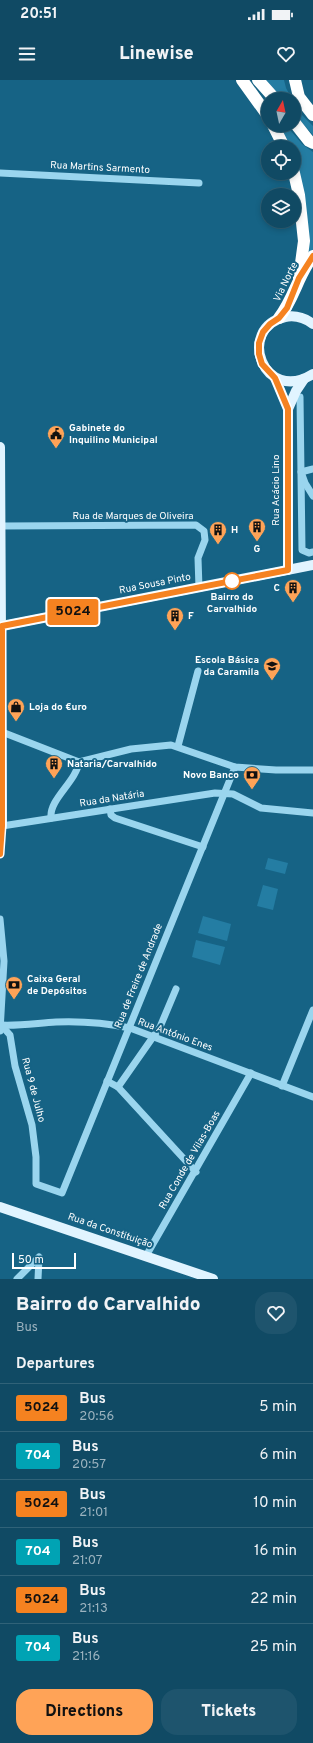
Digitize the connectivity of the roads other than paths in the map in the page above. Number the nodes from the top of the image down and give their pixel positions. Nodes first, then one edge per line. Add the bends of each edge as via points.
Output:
1 (242, 80) edge
2 (258, 80) edge
3 (295, 80) edge
4 (269, 92) edge
5 (261, 105) edge
6 (313, 116) edge
7 (301, 131) edge
8 (313, 143) edge
9 (0, 174) edge
10 (296, 180) edge
11 (199, 183) dead end
12 (313, 256) edge
13 (299, 278) junction
14 (279, 318) junction
15 (313, 324) edge
16 (309, 377) edge
17 (275, 378) junction
18 (300, 398) dead end
19 (288, 409) junction
20 (0, 447) edge
21 (313, 469) edge
22 (301, 472) junction
23 (313, 496) edge
24 (1, 526) junction
25 (313, 552) edge
26 (313, 565) edge
27 (288, 570) junction
28 (198, 588) junction
29 (2, 626) junction
30 (198, 671) dead end
31 (2, 732) junction
32 (178, 746) junction
33 (79, 762) junction
34 (236, 767) junction
35 (313, 770) edge
36 (226, 792) junction
37 (110, 809) junction
38 (313, 813) edge
39 (51, 818) junction
40 (1, 826) edge
41 (203, 846) junction
42 (0, 854) edge
43 (0, 919) edge
44 (176, 989) dead end
45 (313, 1010) edge
46 (0, 1028) edge
47 (130, 1028) junction
48 (153, 1037) junction
49 (251, 1073) junction
50 (107, 1081) junction
51 (282, 1086) junction
52 (118, 1087) junction
53 (313, 1097) edge
54 (196, 1172) junction
55 (62, 1193) joint
56 (0, 1207) edge
57 (146, 1256) junction
58 (18, 1279) edge
59 (38, 1279) edge
60 (213, 1279) edge

1 - 5 highway
2 - 4 highway
3 - 6 highway via 299,97
7 - 8 highway
9 - 11 street, Rua Martins Sarmento
10 - 13 highway via 304,241
12 - 13 highway, Via Norte
13 - 14 highway, Via Norte via 287,308
14 - 15 main road via 299,317
14 - 17 main road, Rua Acácio Lino via 263,332 259,343 262,364
16 - 17 main road via 287,382
16 - 19 main road, Rua Acácio Lino via 296,392
17 - 19 main road, Rua Acácio Lino
18 - 22 street
19 - 27 main road, Rua Acácio Lino
20 - 24 main road
21 - 22 street
22 - 23 street
22 - 25 street via 302,550
24 - 28 street, Rua de Marques de Oliveira via 196,525 204,531 205,540 198,558
24 - 29 main road
26 - 27 main road, Rua Sousa Pinto
27 - 28 main road, Rua Sousa Pinto
28 - 29 main road, Rua Sousa Pinto
29 - 31 main road
30 - 32 street
31 - 33 street
31 - 40 main road
32 - 33 street via 131,749
32 - 34 street
33 - 39 street via 76,773 52,808
34 - 35 street
34 - 36 street, Rua de Freire de Andrade
36 - 37 street, Rua da Natária
36 - 38 street via 261,808
36 - 41 street, Rua de Freire de Andrade
37 - 39 street, Rua da Natária
37 - 41 street via 111,815 115,818
39 - 40 street, Rua da Natária
40 - 42 street
41 - 47 street, Rua de Freire de Andrade
43 - 46 street via 4,961
44 - 48 street
45 - 51 street
46 - 47 street, Rua António Enes via 77,1022
46 - 55 street, Rua 9 de Julho via 10,1035 15,1066 32,1125 36,1184
47 - 48 street, Rua António Enes
47 - 50 street, Rua de Freire de Andrade
48 - 49 street, Rua António Enes
48 - 52 street
49 - 51 street, Rua António Enes
49 - 54 street, Rua Conde de Vilas-Boas
50 - 52 street
50 - 55 street, Rua de Freire de Andrade
51 - 53 street, Rua António Enes
52 - 54 street
54 - 57 street, Rua Conde de Vilas-Boas
56 - 57 main road, Rua da Constituição
57 - 60 main road, Rua da Constituição
58 - 59 street via 40,1257

